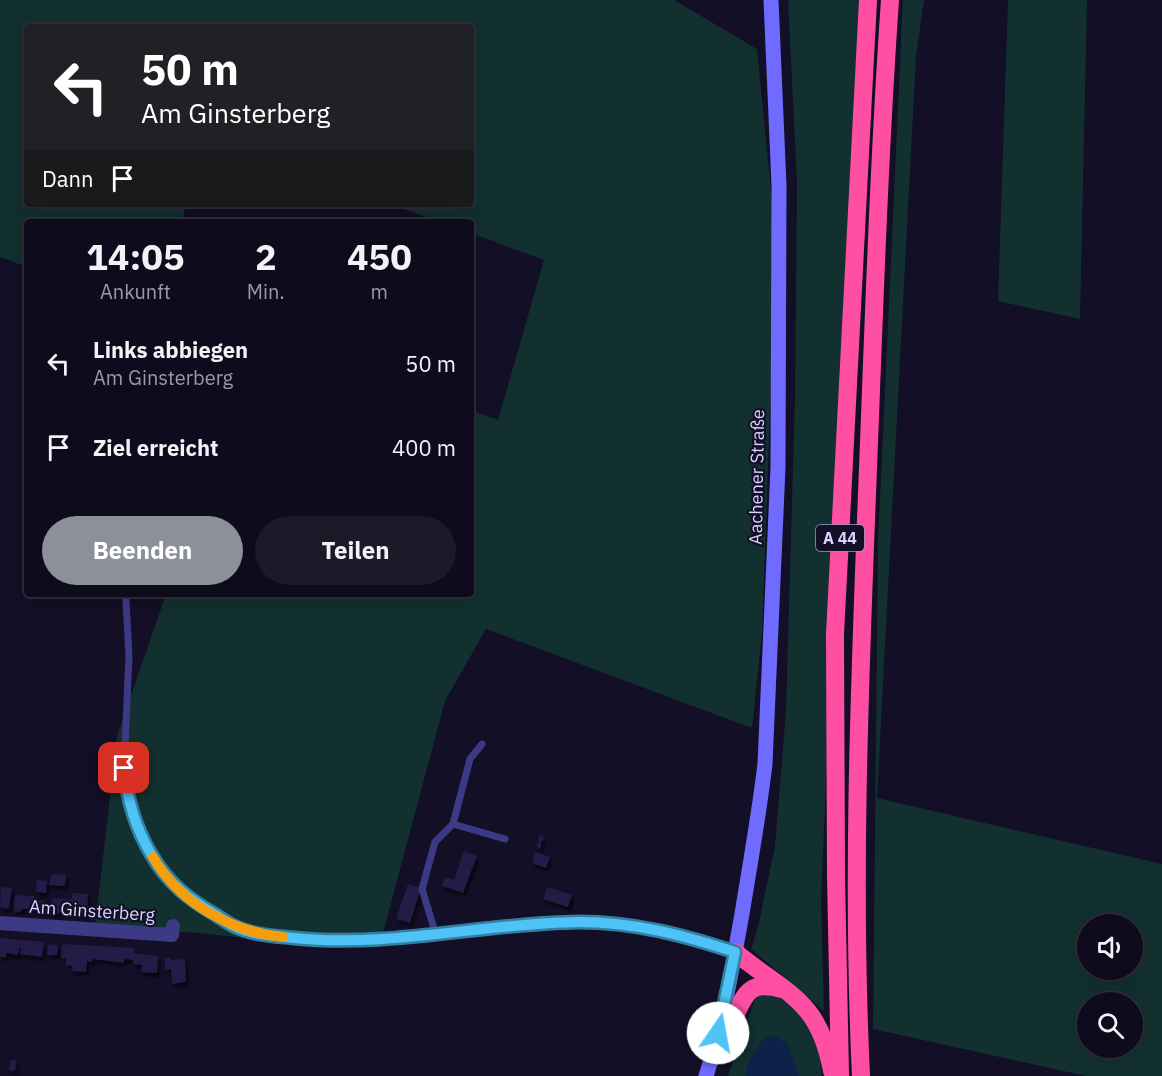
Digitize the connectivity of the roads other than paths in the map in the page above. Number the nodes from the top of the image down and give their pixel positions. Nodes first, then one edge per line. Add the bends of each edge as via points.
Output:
1 (771, 0) edge
2 (868, 0) edge
3 (890, 0) edge
4 (126, 601) dead end
5 (483, 744) dead end
6 (453, 824) junction
7 (505, 839) dead end
8 (0, 923) edge
9 (173, 926) dead end
10 (436, 935) junction
11 (735, 952) junction
12 (787, 990) junction
13 (713, 1053) junction
14 (706, 1076) edge
15 (833, 1076) edge
16 (840, 1076) edge
17 (861, 1076) edge

1 - 11 main road, Aachener Straße via 779,186 778,468 765,764
2 - 16 highway, A 44 via 836,634
3 - 17 highway, A 44 via 880,135 858,761
4 - 10 lane, Am Ginsterberg via 129,656 124,768 128,797 137,826 159,868 174,886 235,927 269,935 329,941
5 - 6 lane via 470,759
6 - 7 lane
6 - 10 lane via 435,842 423,889
8 - 9 street, Am Ginsterberg via 172,935
10 - 11 lane, Am Ginsterberg via 534,924 619,923 672,933
11 - 12 highway
11 - 13 main road, Aachener Straße
12 - 13 highway via 765,985 747,993
12 - 15 highway via 817,1022
13 - 14 main road, Aachener Straße

